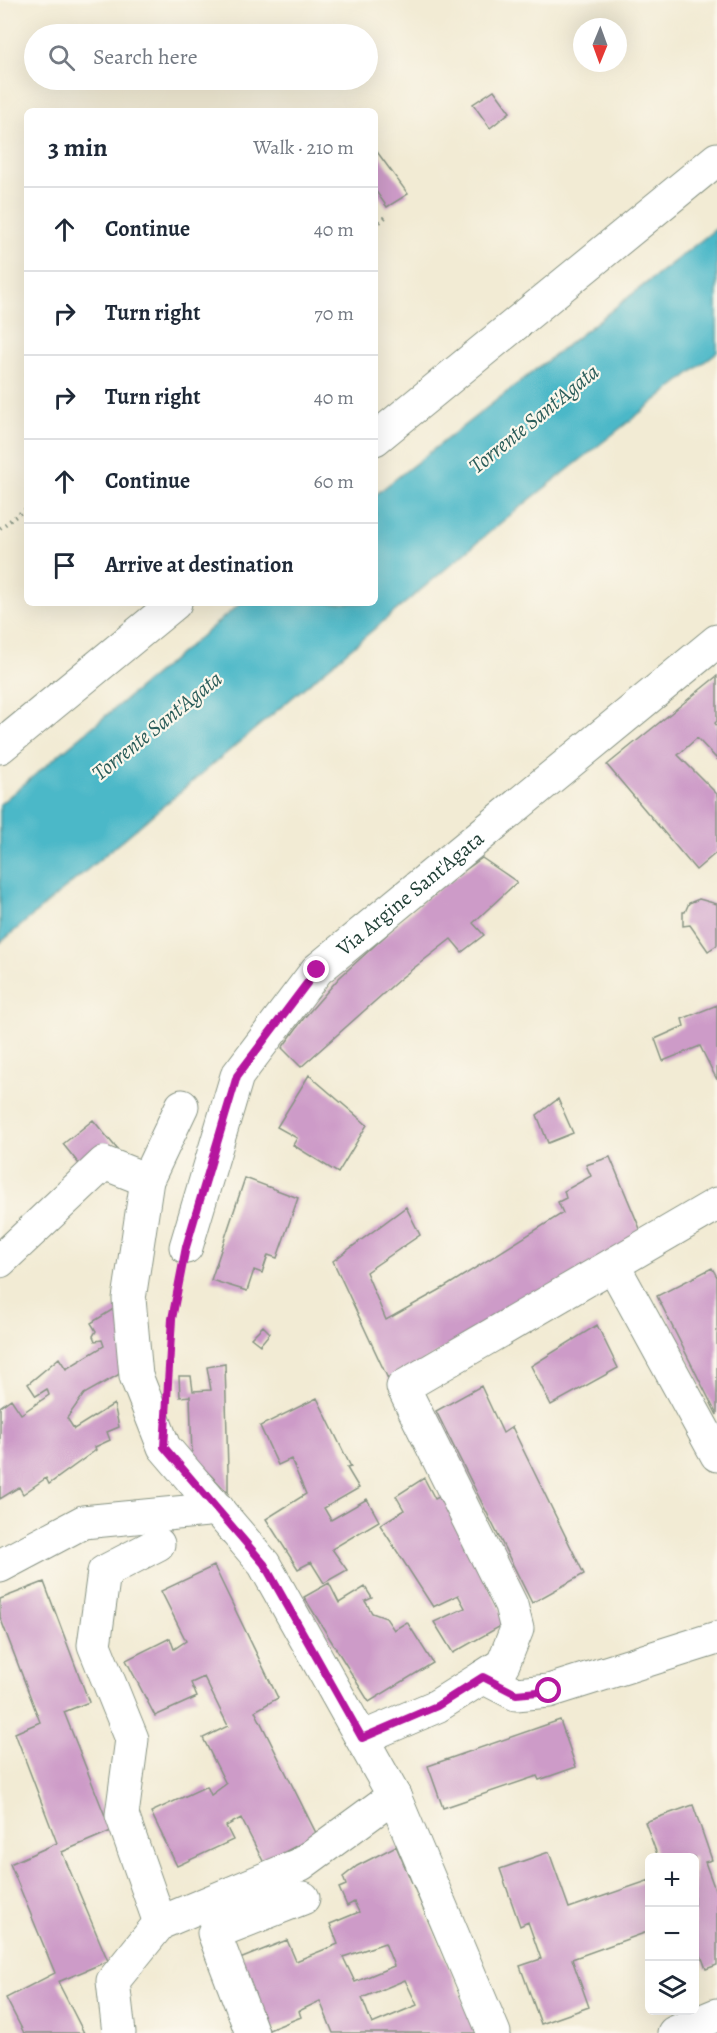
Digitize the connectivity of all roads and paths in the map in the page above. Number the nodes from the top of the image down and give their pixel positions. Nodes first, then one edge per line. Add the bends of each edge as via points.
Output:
1 (717, 159) edge
2 (388, 215) dead end
3 (378, 223) edge
4 (378, 437) edge
5 (24, 510) edge
6 (0, 528) edge
7 (171, 606) edge
8 (717, 641) edge
9 (0, 747) edge
10 (182, 1106) dead end
11 (147, 1180) junction
12 (717, 1204) edge
13 (186, 1247) joint
14 (0, 1261) edge
15 (613, 1265) junction
16 (170, 1355) dead end
17 (717, 1455) edge
18 (218, 1509) junction
19 (158, 1544) dead end
20 (0, 1566) edge
21 (717, 1638) edge
22 (483, 1677) junction
23 (362, 1738) junction
24 (394, 1796) junction
25 (303, 1898) dead end
26 (160, 1923) junction
27 (717, 2015) edge
28 (119, 2033) edge
29 (252, 2033) edge
30 (494, 2033) edge
31 (674, 2033) edge

1 - 4 street
2 - 3 path
5 - 6 path
7 - 9 street
8 - 13 street, Via Argine Sant'Agata via 317,970 237,1076
10 - 11 street
11 - 14 street via 104,1163
11 - 18 street via 129,1299 136,1376 164,1447
12 - 15 street
13 - 16 path via 172,1319
15 - 17 street
15 - 22 street via 403,1387 511,1605 517,1629 503,1664
18 - 20 street via 83,1522
18 - 23 street via 264,1564
19 - 26 street via 104,1572 94,1645 132,1739 122,1815
21 - 22 street via 549,1691 516,1694
22 - 23 street via 437,1706
23 - 24 street
24 - 26 street via 301,1864
24 - 30 street
25 - 29 street via 214,1933
26 - 28 street via 113,1981
27 - 31 street

